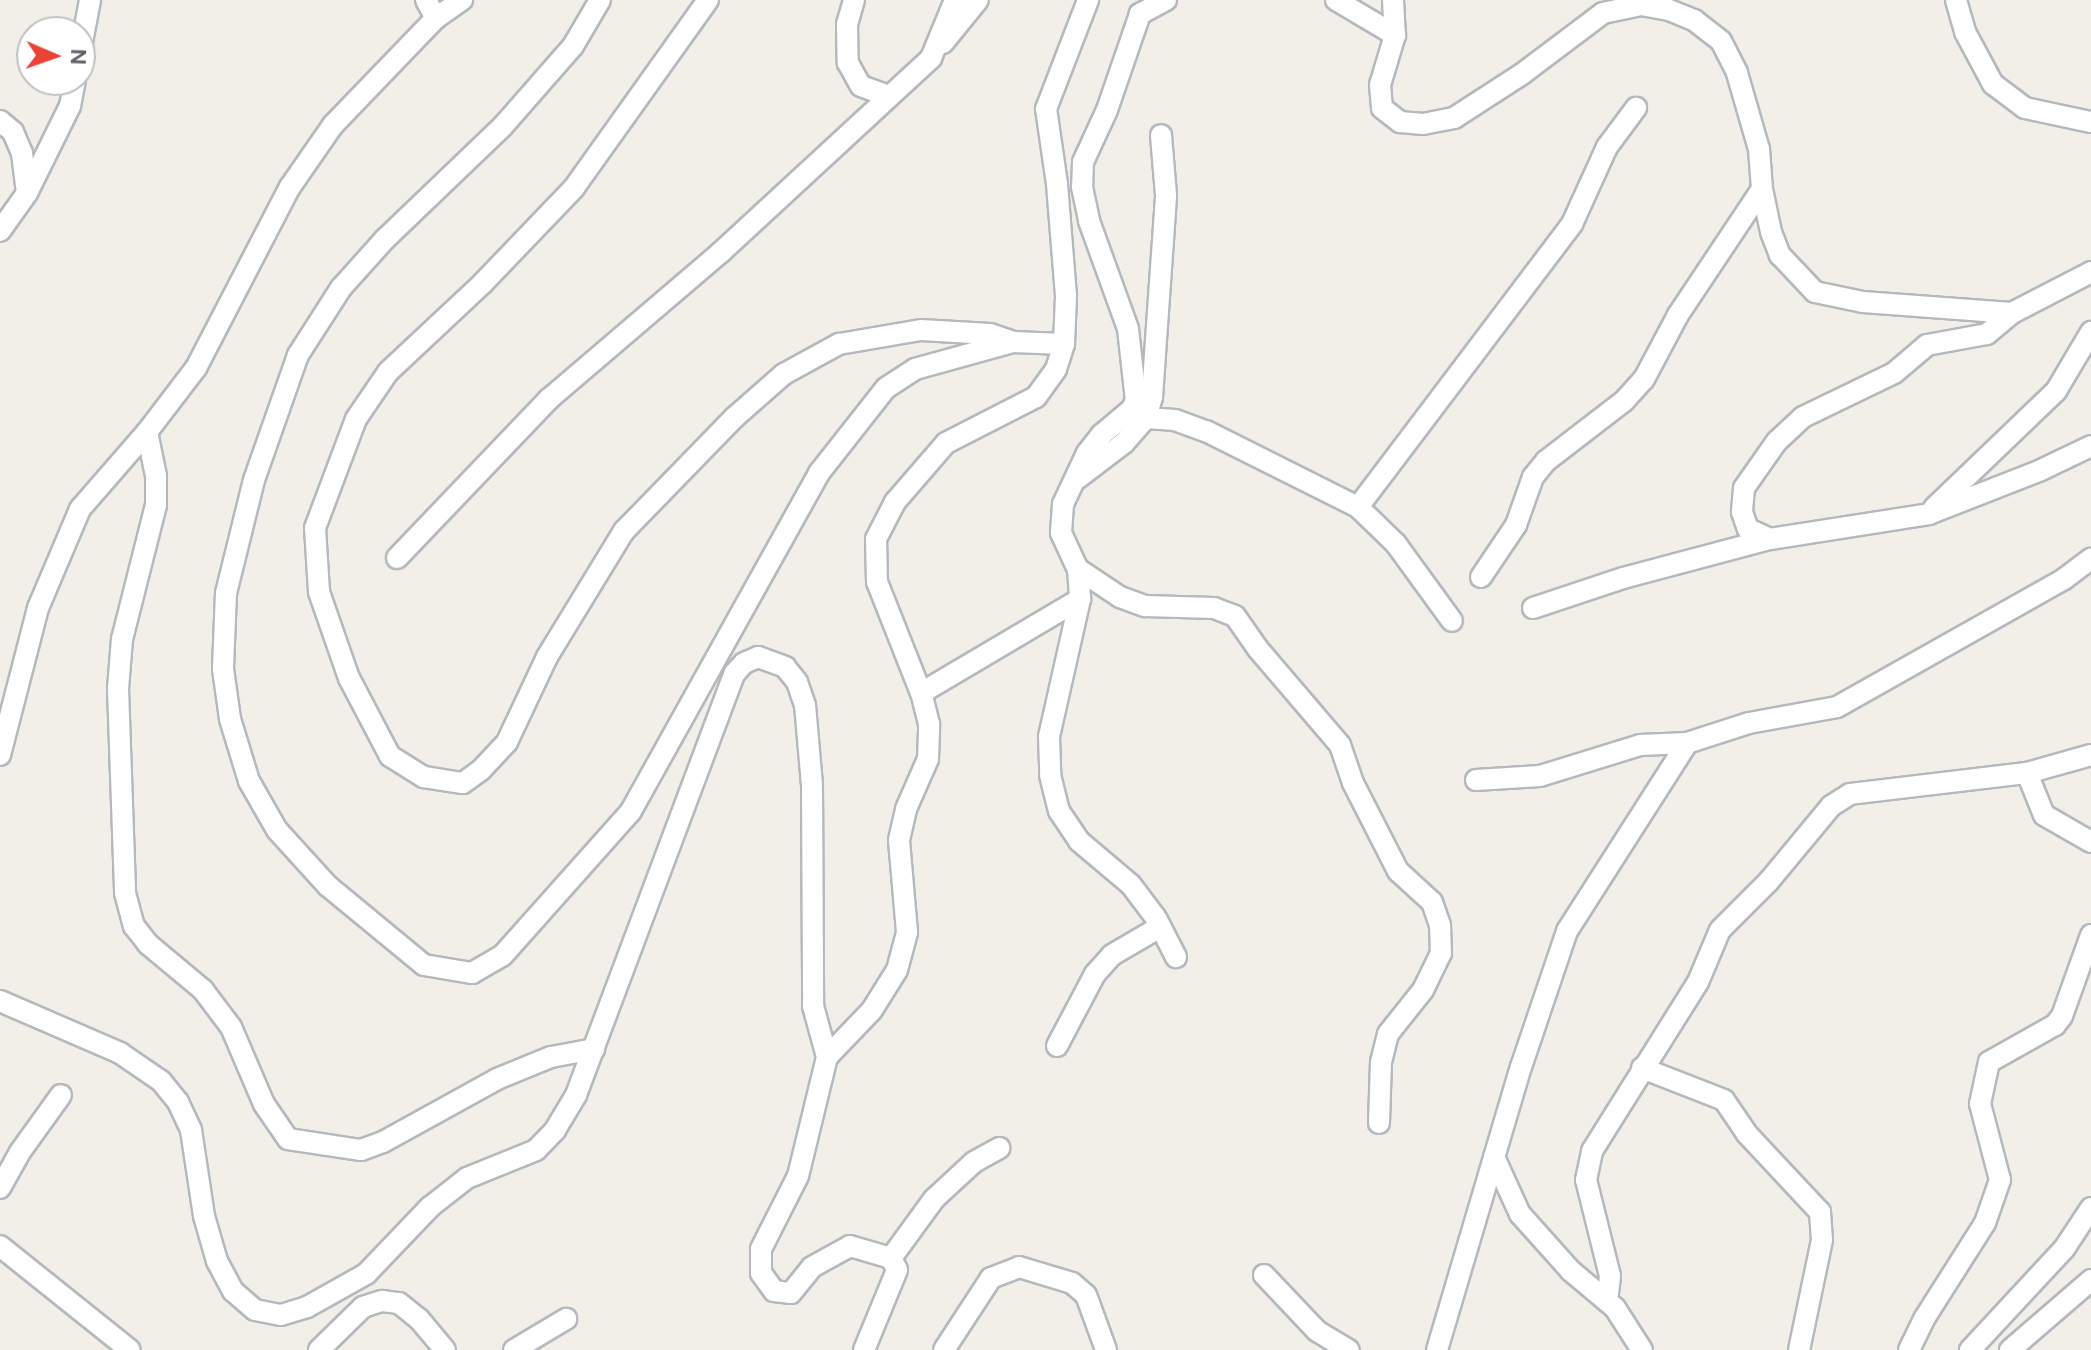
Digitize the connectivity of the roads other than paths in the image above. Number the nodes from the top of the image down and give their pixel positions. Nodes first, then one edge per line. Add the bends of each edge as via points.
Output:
1 (426, 0) edge
2 (462, 0) edge
3 (600, 0) edge
4 (708, 0) edge
5 (854, 0) edge
6 (955, 0) edge
7 (978, 0) edge
8 (1088, 0) edge
9 (1166, 0) edge
10 (1336, 0) edge
11 (1393, 0) edge
12 (1956, 0) edge
13 (436, 18) junction
14 (1395, 35) junction
15 (931, 58) junction
16 (72, 96) edge
17 (889, 96) junction
18 (1636, 108) dead end
19 (0, 121) edge
20 (2091, 122) edge
21 (1161, 135) dead end
22 (1762, 189) junction
23 (27, 193) junction
24 (0, 231) edge
25 (2091, 272) edge
26 (2012, 313) junction
27 (2091, 332) edge
28 (1013, 342) junction
29 (1064, 344) junction
30 (1146, 418) junction
31 (147, 432) junction
32 (2091, 446) edge
33 (1078, 479) junction
34 (1358, 507) junction
35 (1929, 514) junction
36 (1770, 539) junction
37 (397, 558) dead end
38 (2091, 559) edge
39 (1078, 569) junction
40 (1481, 577) dead end
41 (1080, 599) junction
42 (1533, 608) dead end
43 (1452, 621) dead end
44 (921, 693) junction
45 (1687, 743) junction
46 (0, 755) edge
47 (2091, 755) edge
48 (2027, 773) junction
49 (1476, 780) dead end
50 (2091, 842) edge
51 (1160, 927) junction
52 (2091, 935) edge
53 (1176, 957) dead end
54 (0, 1001) edge
55 (1057, 1046) dead end
56 (594, 1049) junction
57 (827, 1057) junction
58 (1642, 1068) junction
59 (61, 1095) dead end
60 (1379, 1123) dead end
61 (999, 1148) dead end
62 (1494, 1157) junction
63 (0, 1188) edge
64 (2091, 1208) edge
65 (0, 1246) edge
66 (891, 1258) junction
67 (1264, 1275) dead end
68 (2091, 1280) edge
69 (1607, 1301) junction
70 (566, 1319) dead end
71 (130, 1350) edge
72 (319, 1350) edge
73 (445, 1350) edge
74 (514, 1350) edge
75 (864, 1350) edge
76 (944, 1350) edge
77 (1106, 1350) edge
78 (1349, 1350) edge
79 (1437, 1350) edge
80 (1642, 1350) edge
81 (1799, 1350) edge
82 (1909, 1350) edge
83 (1970, 1350) edge
84 (2010, 1350) edge

1 - 13 street
2 - 13 street
3 - 28 street via 573,46 503,126 341,288 298,355 254,480 226,593 223,669 230,719 249,781 277,830 328,886 424,965 472,973 502,956 631,811 819,473 849,431 886,388 915,369
4 - 28 street via 574,188 388,372 356,419 315,528 319,592 349,678 390,756 424,777 463,783 481,770 507,742 547,657 624,531 784,374 839,344 921,330 990,334
5 - 17 street via 847,24 848,63 861,86
6 - 15 street
7 - 15 street
8 - 29 street via 1046,109 1061,216
9 - 33 street via 1140,14 1083,162 1089,221 1128,329 1136,400 1087,453
10 - 14 street
11 - 14 street
12 - 20 street via 1965,32 1993,84 2025,108
13 - 31 street via 333,125 290,187 196,368
14 - 22 street via 1380,85 1382,108 1400,122 1423,124 1454,118 1603,13 1641,5 1694,20 1721,41 1737,73 1759,149
15 - 17 street
16 - 23 street
17 - 37 street via 721,252 549,399
18 - 34 street via 1607,147 1572,224
19 - 23 street via 13,132 22,153
21 - 30 street via 1166,195 1152,397
22 - 26 street via 1780,255 1815,292 1863,302
22 - 40 street via 1678,315 1644,379 1533,477 1516,525
23 - 24 street
25 - 26 street
26 - 36 street via 1987,334 1927,345 1894,373 1803,417 1777,441 1744,488 1742,512 1748,529
27 - 35 street via 2056,391
28 - 29 street
29 - 44 street via 1056,369 1036,397 946,443 895,502 876,539 877,582
30 - 33 street
30 - 34 street via 1175,420 1206,431
31 - 46 street via 80,509 38,608
31 - 56 street via 156,505 122,639 118,689 125,893 134,926 148,944 203,990 231,1027 264,1104 288,1139 361,1150 497,1079 551,1057
32 - 35 street
33 - 39 street via 1063,504 1061,533
34 - 43 street via 1396,544
35 - 36 street
36 - 42 street
38 - 45 street via 1837,707 1749,723
39 - 41 street
39 - 60 street via 1120,597 1145,606 1214,608 1235,616 1340,745 1353,783 1398,871 1432,902 1441,953 1423,990 1388,1034 1381,1062
41 - 44 street
41 - 51 street via 1049,737 1050,775 1059,811 1079,841 1131,885
44 - 57 street via 929,724 928,759 899,840 907,932 897,970 872,1010
45 - 49 street via 1640,745 1540,776
45 - 62 street via 1567,931
47 - 48 street
48 - 50 street via 2044,815
48 - 58 street via 1850,794 1831,806 1720,930 1698,982
51 - 53 street
51 - 55 street via 1112,955 1095,974
52 - 82 street via 2055,1025 1989,1062 1980,1104 2000,1180 1985,1223
54 - 56 street via 120,1053 161,1081 191,1130 217,1261 233,1291 255,1310 281,1315 307,1307 366,1274 430,1207 467,1178 536,1150 576,1095
56 - 57 street via 735,673 758,657 785,667 805,705 812,785 813,1006
57 - 66 street via 798,1176 761,1249 761,1273 774,1291 791,1293 812,1267 850,1246
58 - 69 street via 1592,1151 1586,1180 1610,1276
58 - 81 street via 1724,1100 1747,1134 1820,1212 1822,1240
59 - 63 street
61 - 66 street via 974,1162 934,1199
62 - 69 street via 1520,1214 1571,1271
62 - 79 street
64 - 83 street via 2064,1249
65 - 71 street
66 - 75 street via 897,1270
67 - 78 street via 1317,1331
68 - 84 street
69 - 80 street
70 - 74 street
72 - 73 street via 363,1307 382,1301 399,1303
76 - 77 street via 991,1278 1019,1267 1072,1283 1086,1295

